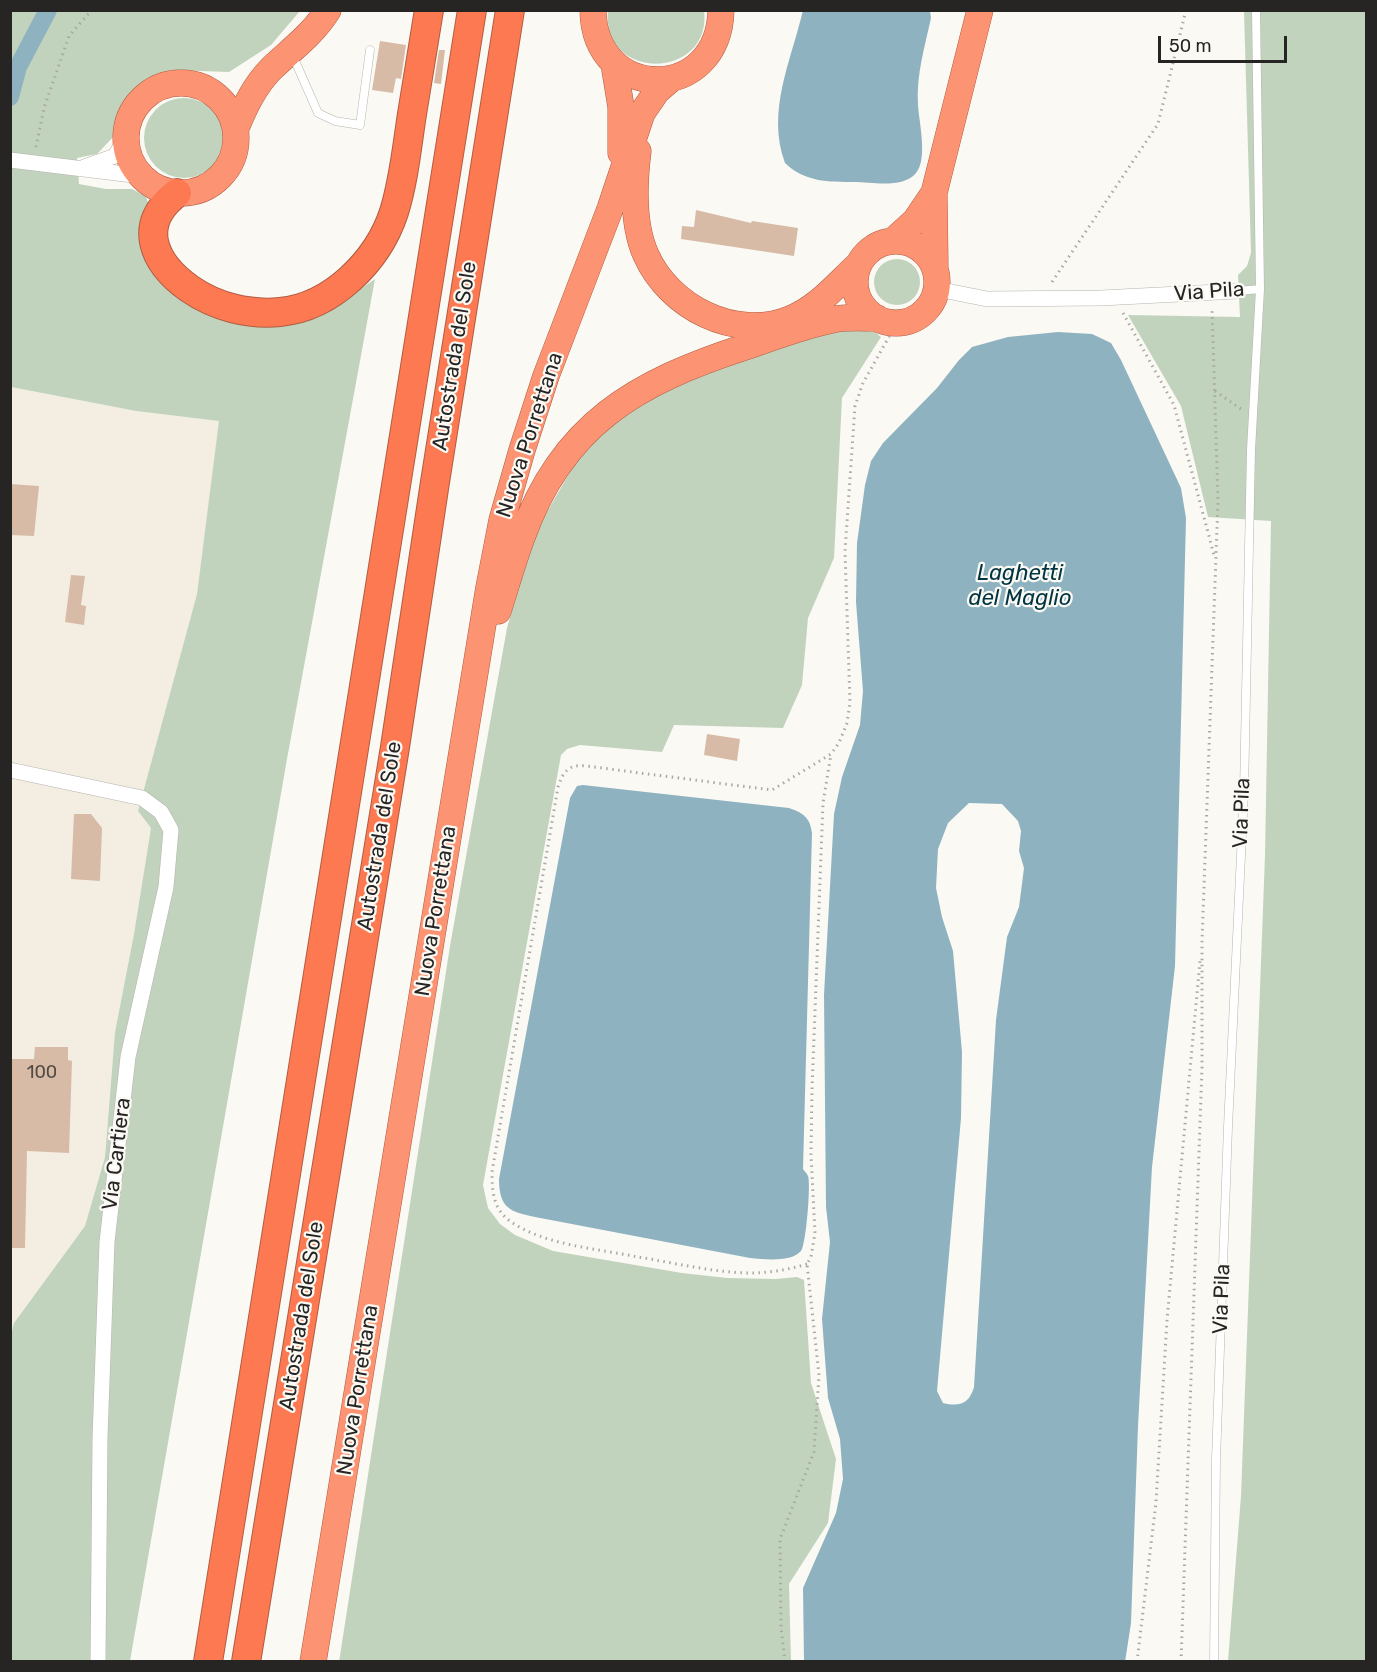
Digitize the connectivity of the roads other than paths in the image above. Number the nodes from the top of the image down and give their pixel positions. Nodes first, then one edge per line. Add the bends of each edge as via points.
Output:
1 (328, 10) edge
2 (429, 10) edge
3 (472, 10) edge
4 (510, 10) edge
5 (593, 10) edge
6 (721, 10) edge
7 (980, 10) edge
8 (1257, 10) edge
9 (370, 50) dead end
10 (291, 53) junction
11 (614, 64) junction
12 (271, 69) junction
13 (671, 79) junction
14 (207, 89) junction
15 (642, 113) junction
16 (236, 128) junction
17 (126, 137) junction
18 (13, 160) edge
19 (81, 168) junction
20 (620, 175) junction
21 (141, 176) junction
22 (177, 193) junction
23 (934, 193) junction
24 (894, 240) junction
25 (858, 265) junction
26 (936, 278) junction
27 (1260, 289) junction
28 (1238, 291) joint
29 (887, 320) junction
30 (471, 697) junction
31 (10, 770) edge
32 (98, 1662) edge
33 (208, 1662) edge
34 (246, 1662) edge
35 (313, 1662) edge
36 (1214, 1662) edge

1 - 10 highway
2 - 22 highway via 393,215 368,260 344,284 314,303 293,310 252,311 206,299 170,272 154,244 158,212
3 - 33 highway, Autostrada del Sole
4 - 34 highway, Autostrada del Sole
5 - 11 highway via 594,31
6 - 13 highway via 714,47 703,62
7 - 23 highway
8 - 27 lane
9 - 10 lane via 360,125 335,121 318,113
10 - 12 highway
11 - 13 highway via 631,75 650,80
11 - 20 highway via 621,107
12 - 14 highway via 251,79
12 - 16 highway via 245,105
13 - 15 highway
14 - 16 highway via 220,99
14 - 17 highway via 190,84 156,89 142,99 132,114
15 - 20 highway
15 - 25 highway via 636,179 639,231 655,271 685,303 726,322 778,322 807,311
16 - 22 highway via 232,161 222,175 194,192
17 - 19 street via 115,156
17 - 21 highway via 132,163
18 - 19 street
19 - 21 street
20 - 30 highway, Nuova Porrettana via 546,376 502,520
21 - 22 highway
23 - 24 highway via 915,221
23 - 26 highway
24 - 25 highway via 872,248
24 - 26 highway via 918,247 928,255
25 - 29 highway via 855,277 860,301 867,311
26 - 28 street, Via Pila via 987,299
26 - 29 highway via 927,309 908,321
27 - 28 lane, Via Pila
27 - 36 lane, Via Pila via 1244,792 1228,1115
29 - 30 highway via 837,319 695,363 645,387 596,422 562,460 535,507 522,536
30 - 35 highway, Nuova Porrettana
31 - 32 street, Via Cartiera via 141,798 161,812 171,831 166,887 128,1058 107,1242

